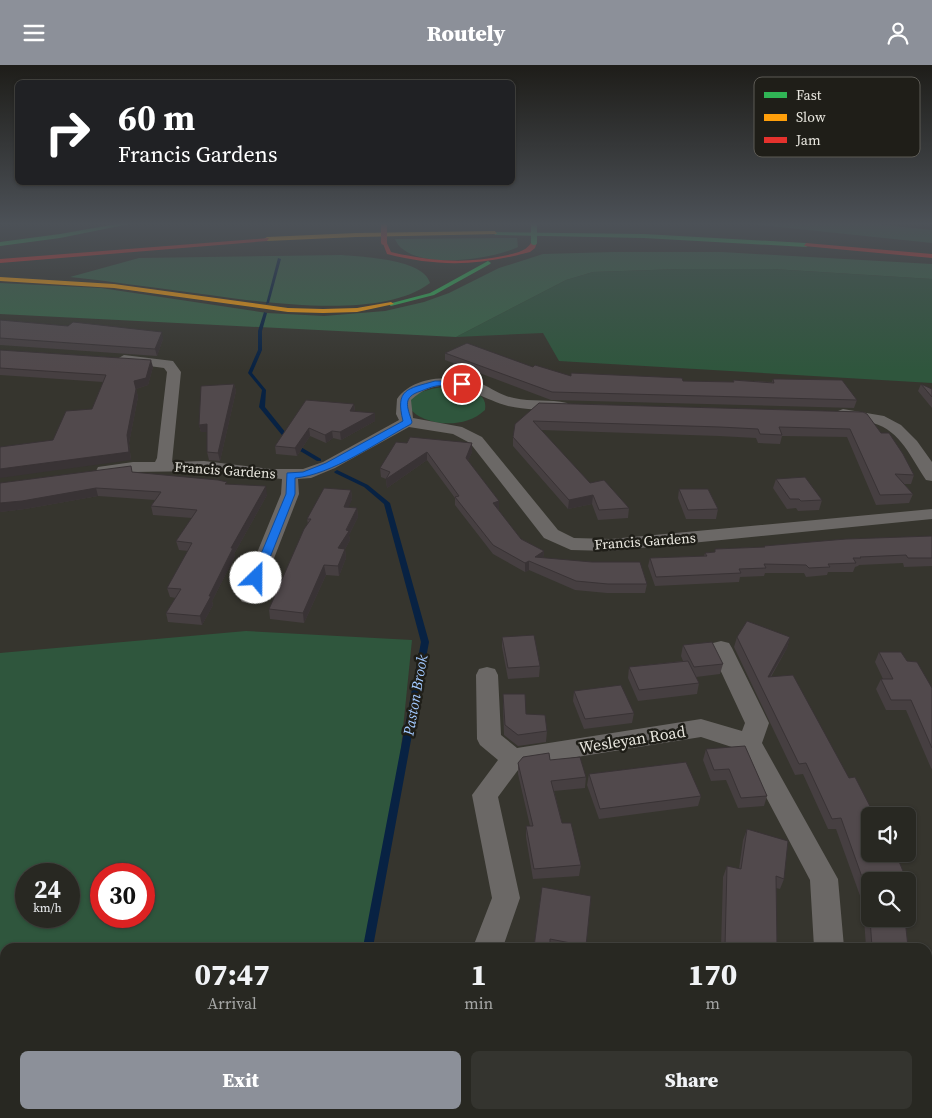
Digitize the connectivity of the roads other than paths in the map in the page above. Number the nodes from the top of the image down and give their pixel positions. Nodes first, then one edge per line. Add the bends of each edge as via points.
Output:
1 (445, 272) edge
2 (471, 272) edge
3 (0, 279) edge
4 (454, 281) junction
5 (112, 359) edge
6 (580, 406) edge
7 (824, 413) edge
8 (408, 422) junction
9 (928, 461) edge
10 (162, 466) junction
11 (85, 473) edge
12 (290, 475) junction
13 (932, 476) edge
14 (932, 514) edge
15 (249, 597) dead end
16 (721, 648) dead end
17 (488, 675) dead end
18 (750, 743) junction
19 (513, 758) junction
20 (489, 943) edge
21 (829, 943) edge

1 - 4 main road
2 - 4 main road
3 - 4 main road via 114,286 274,309 325,311 409,301 432,294
5 - 10 street via 168,364 174,372
6 - 8 street via 531,405 503,400 474,386 435,383 409,392 404,399 404,414
7 - 9 street via 863,415 896,427
8 - 12 street, Francis Gardens via 329,465 305,474
8 - 14 street, Francis Gardens via 457,430 476,440 551,534 571,544 611,545
9 - 13 street
10 - 11 street, Francis Gardens
10 - 12 street, Francis Gardens via 204,466
12 - 15 street via 290,494
16 - 18 street via 757,723
17 - 19 street via 489,739
18 - 19 street, Wesleyan Road via 701,728
18 - 21 street via 824,879
19 - 20 street via 485,795 506,898

